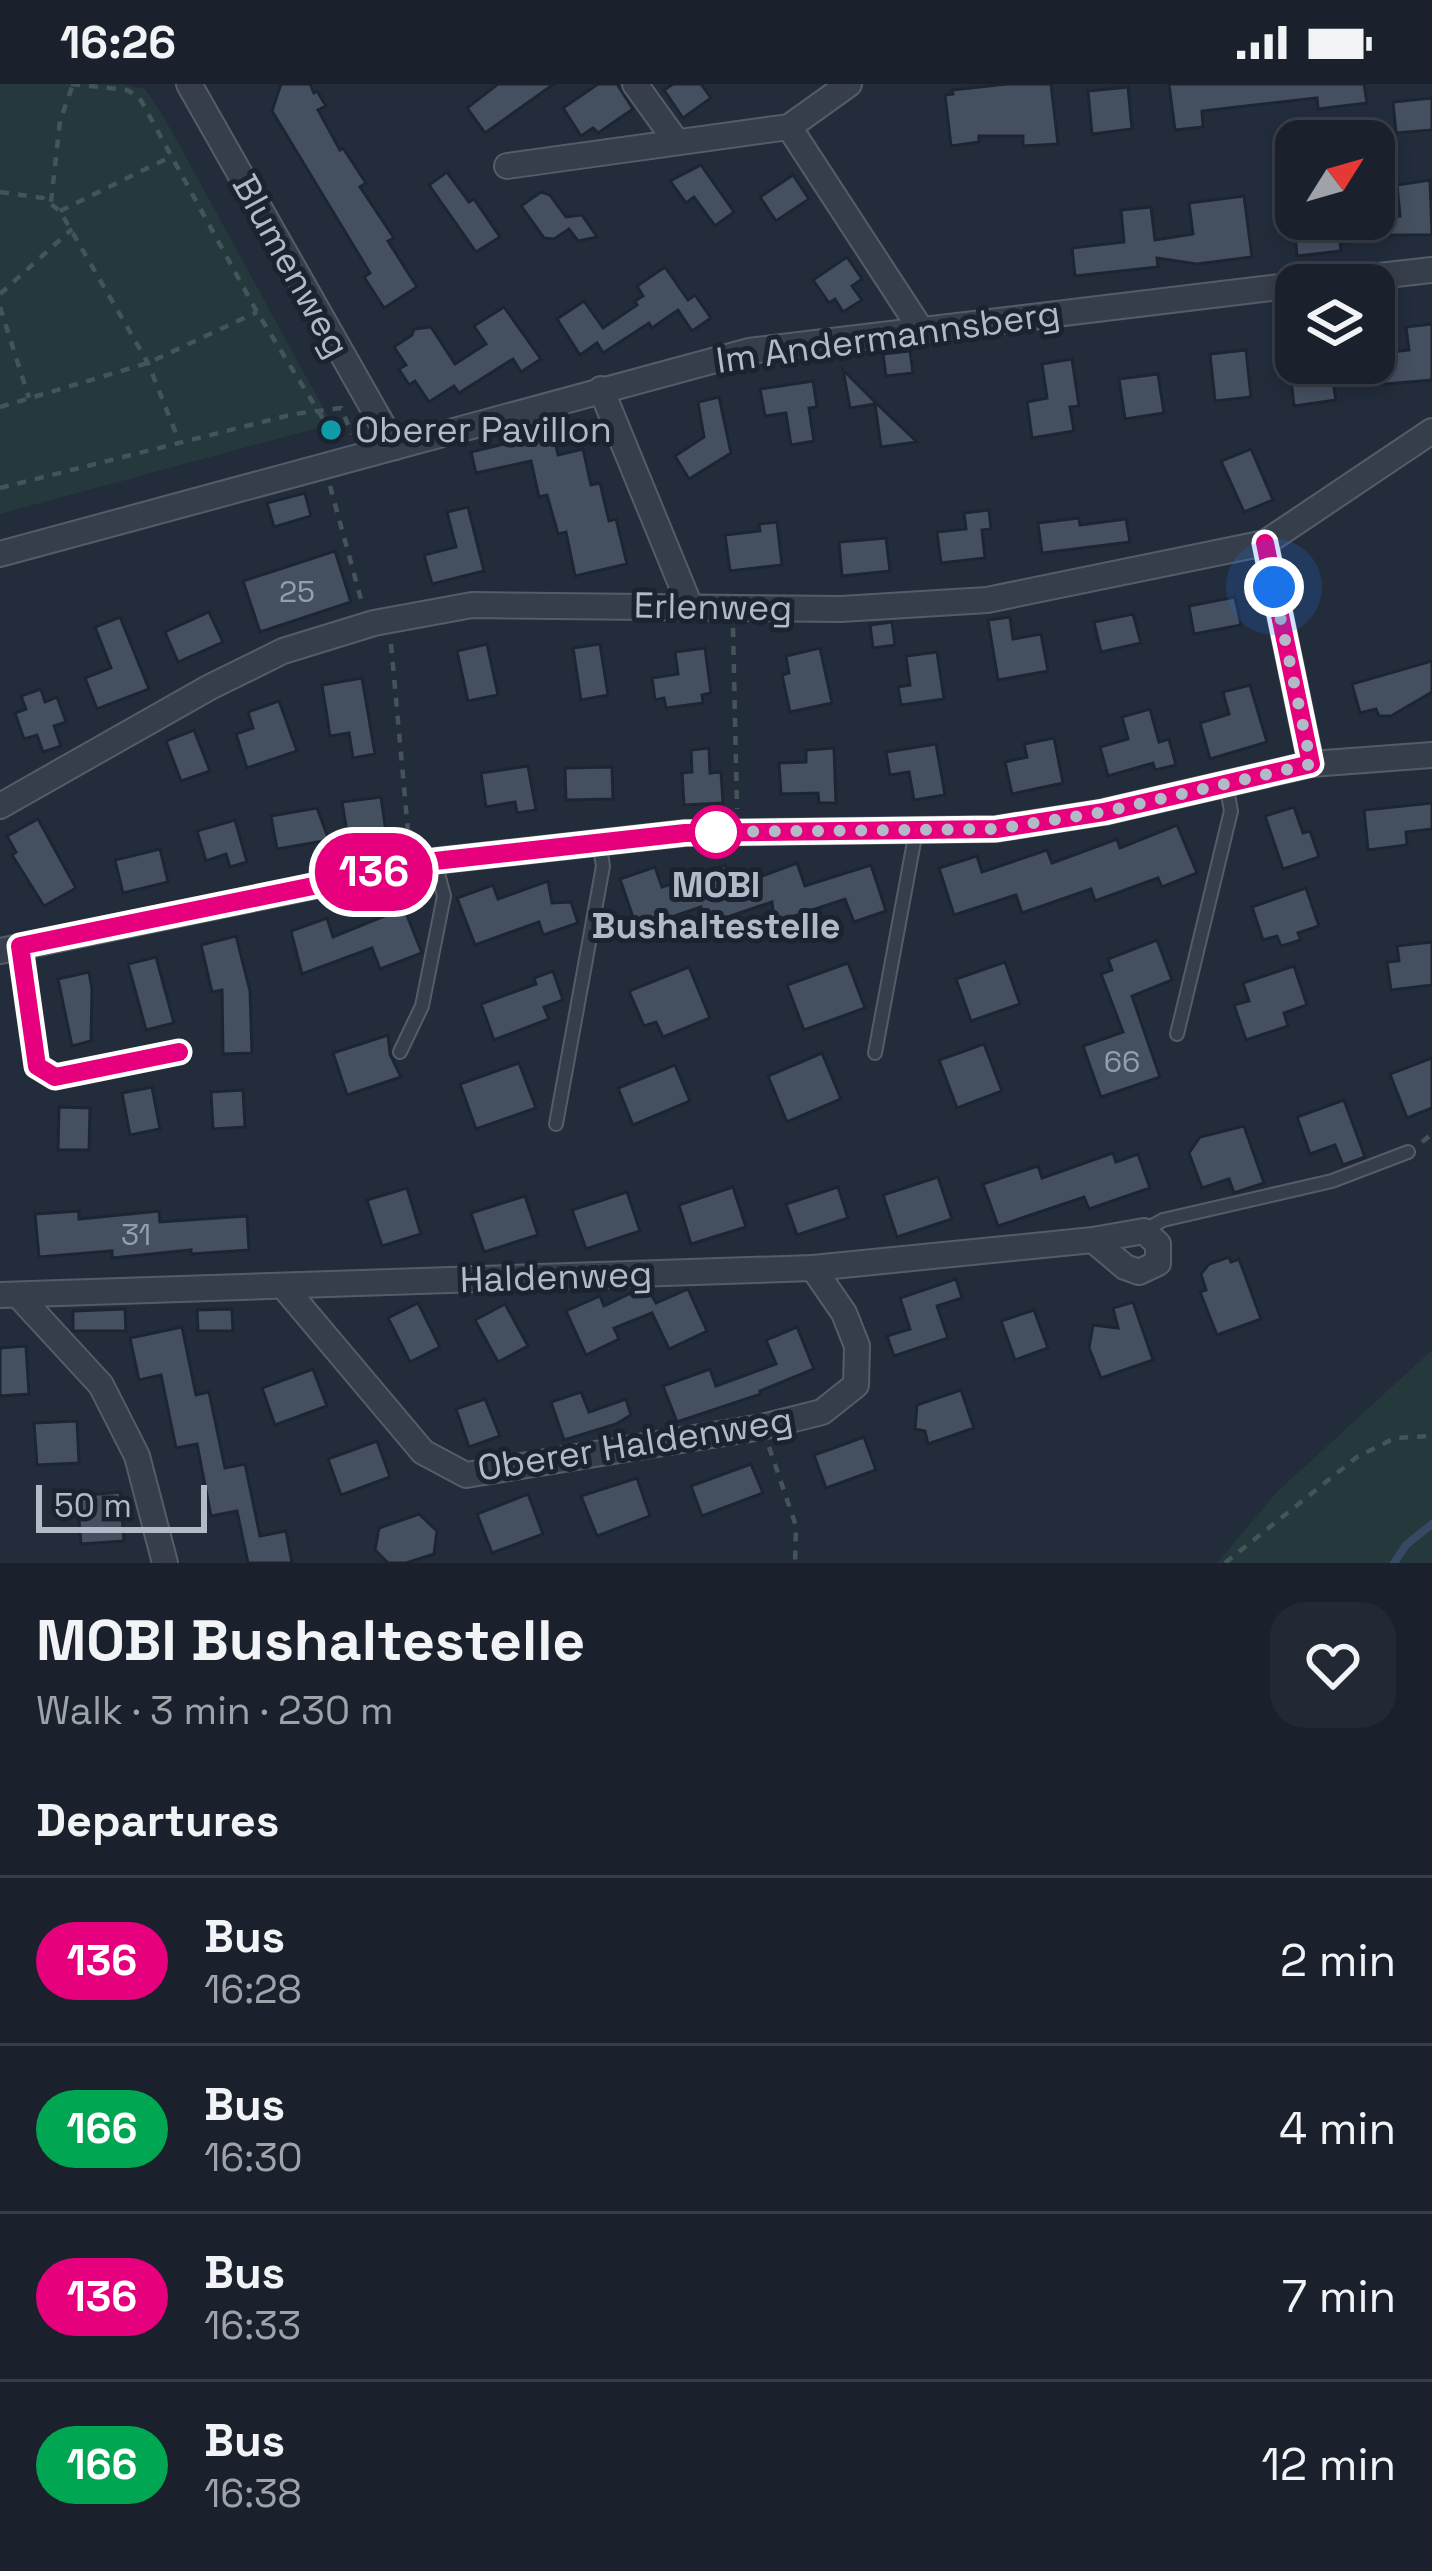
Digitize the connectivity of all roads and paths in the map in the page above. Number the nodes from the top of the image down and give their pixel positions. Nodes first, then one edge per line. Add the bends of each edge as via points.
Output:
1 (72, 84) edge
2 (189, 84) edge
3 (635, 84) edge
4 (849, 84) edge
5 (789, 127) junction
6 (676, 142) junction
7 (169, 158) junction
8 (507, 166) dead end
9 (0, 192) edge
10 (51, 202) junction
11 (60, 211) junction
12 (72, 229) junction
13 (1432, 270) edge
14 (1395, 274) edge
15 (1275, 288) edge
16 (0, 294) edge
17 (0, 307) edge
18 (257, 311) junction
19 (920, 328) junction
20 (148, 363) junction
21 (601, 389) junction
22 (29, 398) junction
23 (0, 406) edge
24 (341, 408) dead end
25 (318, 411) junction
26 (325, 422) dead end
27 (1432, 431) edge
28 (179, 441) junction
29 (394, 447) junction
30 (0, 488) edge
31 (338, 505) dead end
32 (1265, 543) junction
33 (0, 554) edge
34 (690, 606) junction
35 (368, 626) junction
36 (734, 644) dead end
37 (391, 649) dead end
38 (1432, 755) edge
39 (1311, 764) junction
40 (1226, 783) junction
41 (0, 806) edge
42 (916, 830) junction
43 (740, 832) junction
44 (598, 840) junction
45 (423, 863) junction
46 (10, 949) edge
47 (1177, 1034) dead end
48 (179, 1052) dead end
49 (400, 1052) dead end
50 (875, 1053) dead end
51 (556, 1124) dead end
52 (1408, 1152) dead end
53 (1144, 1231) junction
54 (1093, 1240) junction
55 (813, 1268) junction
56 (284, 1287) junction
57 (9, 1295) edge
58 (762, 1427) junction
59 (1432, 1436) edge
60 (165, 1563) edge
61 (795, 1563) edge
62 (1225, 1563) edge

1 - 7 path via 137,95
1 - 10 path
2 - 29 street, Blumenweg
3 - 6 street
4 - 5 street
5 - 6 street
5 - 19 street
6 - 8 street
7 - 11 path
7 - 18 path
9 - 10 path
10 - 11 path
11 - 12 path
12 - 16 path
12 - 20 path
13 - 14 street, Im Andermannsberg
15 - 19 street, Im Andermannsberg
17 - 22 path
18 - 20 path
18 - 25 path
19 - 21 street, Im Andermannsberg via 749,351
20 - 22 path
20 - 28 path
21 - 29 street, Im Andermannsberg
21 - 34 street
22 - 23 path
24 - 25 path
25 - 26 path
25 - 28 path
27 - 32 street, Erlenweg
28 - 30 path
29 - 33 street, Im Andermannsberg
31 - 35 path
32 - 34 street, Erlenweg via 987,601
32 - 39 street
34 - 35 street, Erlenweg via 472,604
35 - 41 street, Erlenweg via 283,651
36 - 43 path
37 - 45 path
38 - 39 street
39 - 40 street
40 - 42 street via 996,829
40 - 47 lane via 1232,811
42 - 43 street
42 - 50 lane
43 - 44 street
44 - 45 street
44 - 51 lane via 603,866
45 - 46 street
45 - 49 lane via 444,896 422,1006
46 - 48 lane via 37,1066 55,1077
52 - 53 lane
53 - 54 street, Haldenweg
53 - 54 street via 1158,1244 1158,1263 1139,1272
54 - 55 street, Haldenweg
55 - 56 street, Haldenweg
55 - 58 street, Oberer Haldenweg via 857,1346 856,1385 822,1412
56 - 57 street, Haldenweg
56 - 58 street, Oberer Haldenweg via 423,1452 466,1475
57 - 60 street, Haldenweg via 100,1385 137,1456
58 - 61 path via 796,1526
59 - 62 path via 1395,1438 1358,1457

